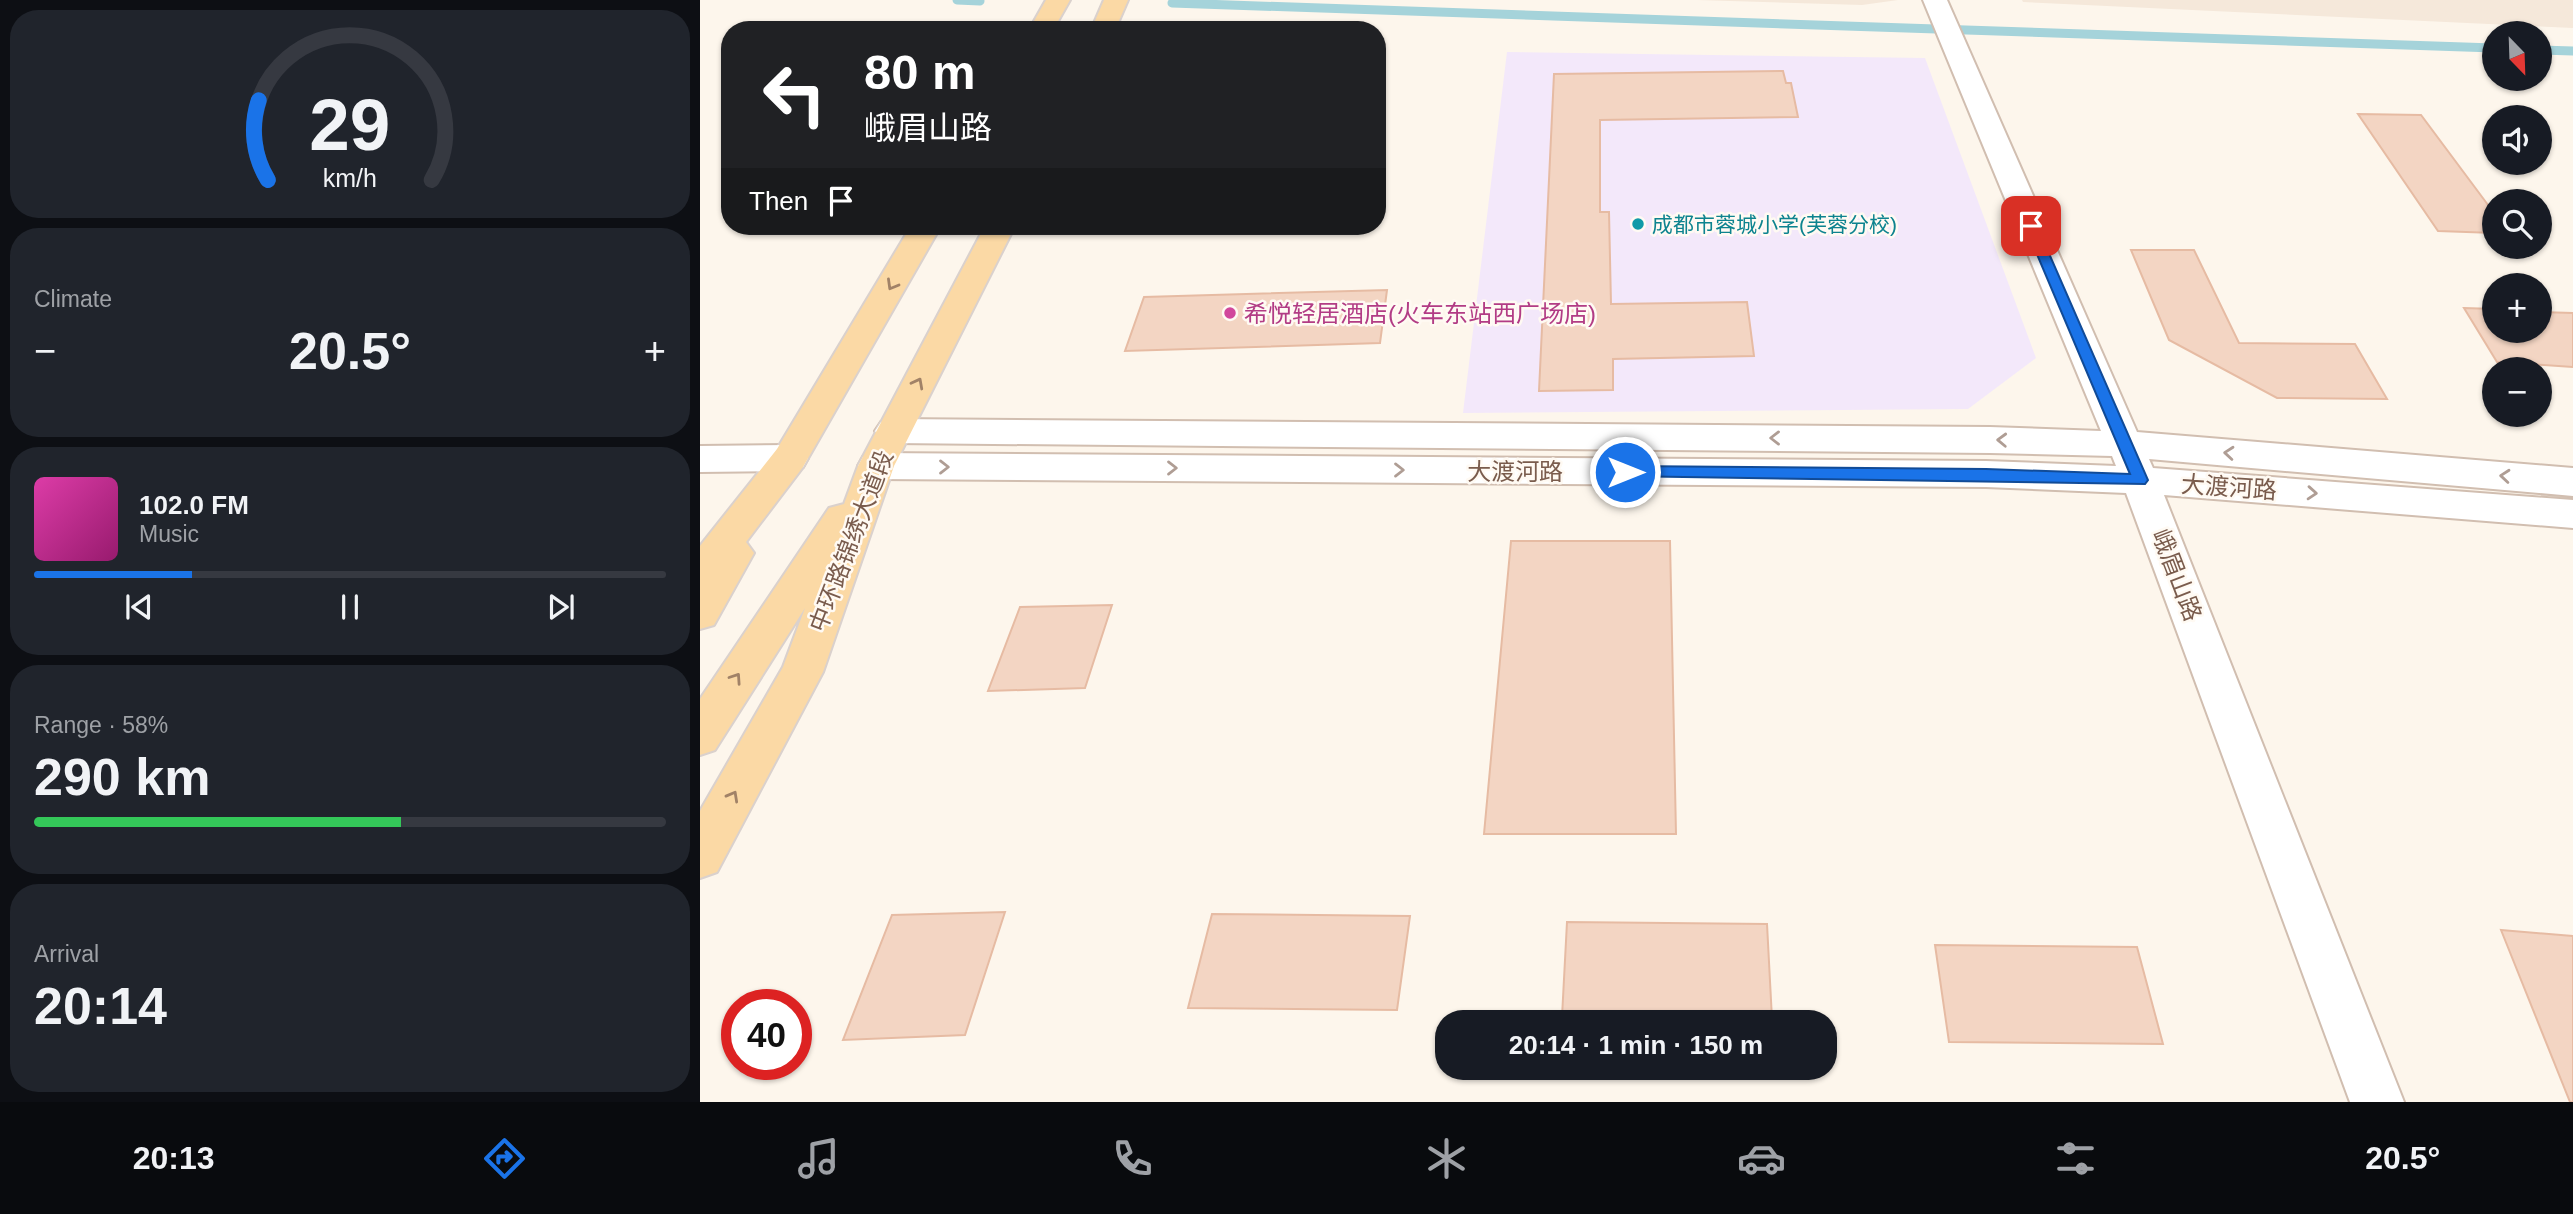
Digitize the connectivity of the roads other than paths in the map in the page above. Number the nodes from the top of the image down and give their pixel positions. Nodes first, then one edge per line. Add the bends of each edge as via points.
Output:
1 (1058, 0) edge
2 (1116, 0) edge
3 (1937, 5) edge
4 (1046, 21) edge
5 (1107, 21) edge
6 (921, 235) edge
7 (995, 235) edge
8 (2125, 444) junction
9 (884, 449) junction
10 (790, 458) junction
11 (700, 459) edge
12 (2140, 480) junction
13 (2573, 482) edge
14 (2573, 513) edge
15 (700, 574) edge
16 (700, 613) edge
17 (700, 736) edge
18 (700, 856) edge
19 (2377, 1102) edge

1 - 4 main road
2 - 5 main road
3 - 8 street, 峨眉山路
6 -> 10 main road
9 -> 7 main road, 中环路锦绣大道段
8 -> 9 street, 大渡河路 via 1962,440
8 - 12 street, 峨眉山路
13 -> 8 street, 大渡河路
9 -> 12 street, 大渡河路
17 -> 9 main road
18 -> 9 main road, 中环路锦绣大道段 via 802,672
10 - 11 street
10 - 15 main road
10 - 16 main road
12 -> 14 street, 大渡河路
12 - 19 street, 峨眉山路

